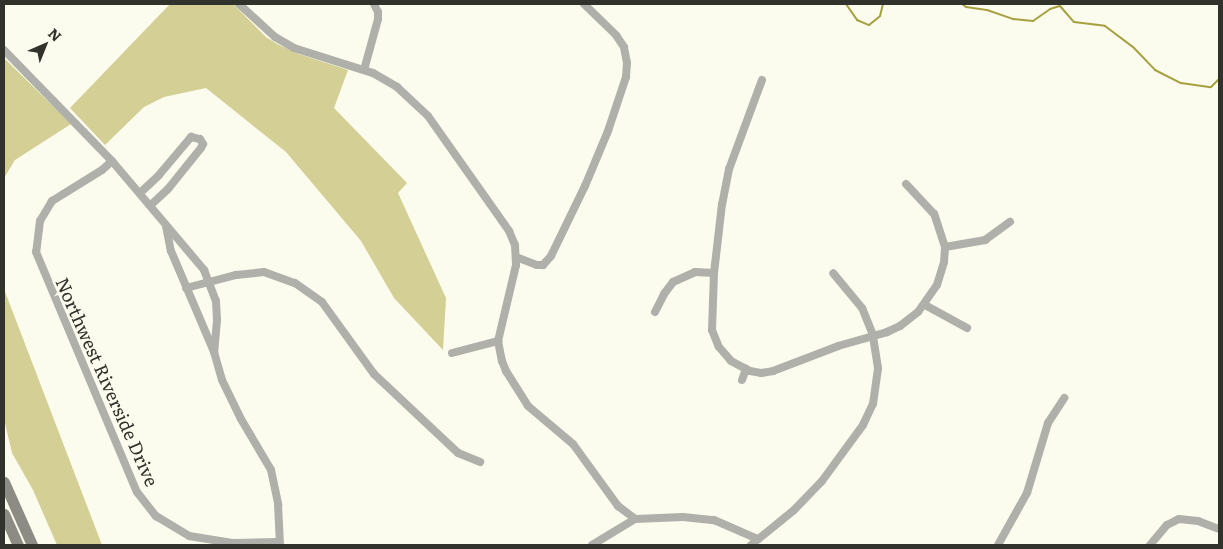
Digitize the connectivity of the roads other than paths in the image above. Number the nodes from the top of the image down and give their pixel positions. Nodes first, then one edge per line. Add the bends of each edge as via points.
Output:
1 (239, 4) edge
2 (374, 4) edge
3 (584, 4) edge
4 (4, 50) edge
5 (364, 70) junction
6 (762, 80) dead end
7 (112, 161) junction
8 (906, 184) dead end
9 (140, 193) junction
10 (151, 205) junction
11 (1010, 222) dead end
12 (165, 224) junction
13 (945, 247) junction
14 (516, 257) junction
15 (714, 273) junction
16 (834, 273) dead end
17 (209, 282) junction
18 (186, 288) junction
19 (925, 305) junction
20 (655, 312) dead end
21 (967, 328) dead end
22 (873, 335) junction
23 (498, 341) junction
24 (214, 352) junction
25 (452, 353) dead end
26 (746, 369) junction
27 (742, 380) dead end
28 (1064, 398) dead end
29 (480, 462) dead end
30 (4, 482) edge
31 (4, 514) edge
32 (635, 519) junction
33 (1219, 528) edge
34 (189, 536) junction
35 (758, 539) junction
36 (280, 544) edge
37 (18, 545) edge
38 (32, 545) edge
39 (186, 545) edge
40 (592, 545) edge
41 (751, 545) edge
42 (998, 545) edge
43 (1150, 545) edge

1 - 5 street via 261,26 294,48
2 - 5 street via 378,19
3 - 14 street via 624,47 626,77 585,186 551,256 543,265
4 - 7 street
5 - 14 street via 391,83 428,116 509,231
6 - 15 street via 729,169
7 - 9 street
7 - 34 street, Northwest Riverside Drive via 52,201 40,221 36,252 137,492 156,516
8 - 13 street via 934,214
9 - 10 street
9 - 10 street via 191,137 200,139 201,148
10 - 12 street
11 - 13 street via 985,240
12 - 17 street via 204,270
12 - 18 street via 171,251
13 - 19 street via 940,278
14 - 23 street
15 - 20 street via 695,272 672,282
15 - 26 street via 712,330 725,355
16 - 22 street via 862,308
17 - 18 street
17 - 24 street via 217,311
17 - 29 street via 264,272 295,283 322,302 374,374 458,453
18 - 24 street
19 - 21 street
19 - 22 street via 906,322
22 - 26 street via 773,371 761,373
22 - 35 street via 878,356 878,380 863,426 813,491
23 - 25 street
23 - 32 street via 502,361 528,406 573,444 606,492
24 - 36 street via 222,380 241,419 272,470
26 - 27 street
28 - 42 street via 1048,423 1027,493
30 - 38 main road
31 - 37 main road
32 - 35 street via 683,517 714,520
32 - 40 street
33 - 43 street via 1198,521 1179,520 1167,525
34 - 36 street, Northwest Riverside Drive via 232,543
34 - 39 street
35 - 41 street

